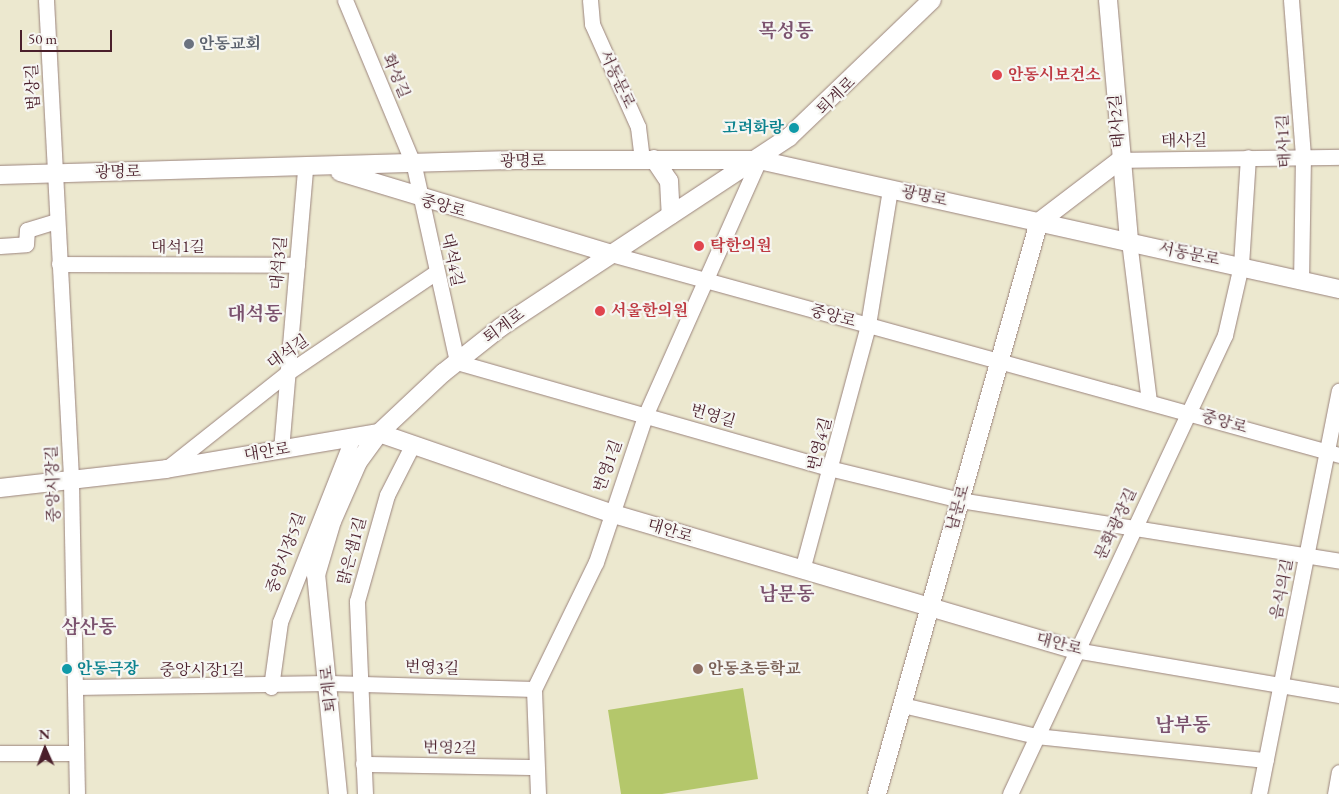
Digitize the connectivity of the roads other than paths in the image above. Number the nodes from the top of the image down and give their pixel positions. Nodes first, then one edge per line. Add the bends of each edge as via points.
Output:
1 (46, 0) edge
2 (345, 0) edge
3 (590, 0) edge
4 (932, 0) edge
5 (1108, 0) edge
6 (1291, 0) edge
7 (1303, 156) junction
8 (1248, 157) junction
9 (1339, 157) edge
10 (648, 159) junction
11 (759, 160) junction
12 (1120, 160) junction
13 (414, 166) junction
14 (304, 168) junction
15 (330, 169) junction
16 (54, 173) junction
17 (0, 175) edge
18 (890, 189) junction
19 (421, 200) junction
20 (672, 216) junction
21 (57, 221) junction
22 (1039, 222) junction
23 (1130, 241) junction
24 (0, 246) edge
25 (611, 254) junction
26 (59, 264) junction
27 (296, 265) junction
28 (1241, 265) junction
29 (436, 272) junction
30 (704, 280) junction
31 (1301, 280) junction
32 (1339, 289) edge
33 (868, 325) junction
34 (999, 361) junction
35 (457, 362) junction
36 (288, 373) junction
37 (1339, 391) edge
38 (1149, 402) junction
39 (1188, 412) junction
40 (645, 416) junction
41 (380, 434) junction
42 (352, 438) junction
43 (414, 444) junction
44 (281, 450) junction
45 (1333, 453) edge
46 (166, 468) junction
47 (832, 468) junction
48 (71, 482) junction
49 (0, 488) edge
50 (960, 500) junction
51 (610, 512) junction
52 (1133, 528) junction
53 (1306, 556) junction
54 (1339, 561) edge
55 (802, 570) junction
56 (930, 607) junction
57 (1075, 650) junction
58 (329, 683) junction
59 (360, 683) junction
60 (1281, 685) junction
61 (270, 686) junction
62 (75, 688) junction
63 (534, 689) junction
64 (1339, 695) edge
65 (902, 705) junction
66 (1036, 736) junction
67 (0, 753) edge
68 (76, 753) junction
69 (1266, 760) junction
70 (364, 764) junction
71 (536, 767) junction
72 (1339, 772) edge
73 (77, 794) edge
74 (338, 794) edge
75 (365, 794) edge
76 (538, 794) edge
77 (877, 794) edge
78 (1010, 794) edge
79 (1260, 794) edge
80 (1334, 794) edge

1 - 16 street, 법상길
2 - 13 street, 화성길
3 - 10 street, 서동문로 via 592,24 638,127
4 - 11 street, 퇴계로 via 811,119
5 - 12 street, 태사2길
6 - 7 street, 태사1길
7 - 8 street, 태사길
7 - 9 street, 태사길
7 - 31 street, 태사1길
8 - 12 street, 태사길
8 - 28 street
10 - 11 street, 광명로
10 - 13 street, 광명로
10 - 20 street via 669,181
11 - 18 street, 광명로
11 - 20 street, 퇴계로
11 - 30 street, 번영1길
12 - 22 street
12 - 23 street, 태사2길
13 - 15 street, 광명로
13 - 19 street, 대석4길
14 - 15 street, 광명로
14 - 16 street, 광명로
14 - 27 street, 대석3길
15 - 19 street, 중앙로
16 - 17 street, 광명로
16 - 21 street, 중앙시장길
18 - 22 street, 광명로
18 - 33 street
19 - 25 street, 중앙로
19 - 29 street, 대석4길
20 - 25 street, 퇴계로
21 - 24 street via 27,230 26,244
21 - 26 street, 중앙시장길
22 - 23 street, 서동문로
22 - 34 street, 남문로
23 - 28 street, 서동문로
23 - 38 street
25 - 30 street, 중앙로
25 - 35 street, 퇴계로
26 - 27 street, 대석1길
26 - 48 street, 중앙시장길
27 - 36 street, 대석3길
28 - 31 street, 서동문로
28 - 39 street, 문화광장길 via 1225,335
29 - 35 street, 대석4길
29 - 36 street, 대석길
30 - 33 street, 중앙로
30 - 40 street, 번영1길
31 - 32 street, 서동문로
33 - 34 street, 중앙로
33 - 47 street, 번영4길
34 - 38 street, 중앙로
34 - 50 street, 남문로
35 - 40 street, 번영길
35 - 41 street, 퇴계로
36 - 44 street, 대석3길
36 - 46 street, 대석길
37 - 45 street, 음식의길
38 - 39 street, 중앙로
39 - 45 street, 중앙로
39 - 52 street, 문화광장길
40 - 47 street, 번영길
40 - 51 street, 번영1길
41 - 42 street, 대안로
41 - 43 street, 대안로
41 - 58 street, 퇴계로 via 358,462 332,521 316,575
42 - 44 street, 대안로
42 - 61 street, 중앙시장5길 via 280,622
43 - 51 street, 대안로
43 - 59 street, 맑은샘1길 via 387,495 365,559 357,601
44 - 46 street, 대안로
45 - 53 street, 음식의길
46 - 48 street, 대안로
47 - 50 street, 번영길
47 - 55 street, 번영4길
48 - 49 street, 대안로
48 - 62 street, 중앙시장길
50 - 52 street, 번영길
50 - 56 street, 남문로
51 - 55 street, 대안로
51 - 63 street, 번영1길 via 596,562
52 - 53 street, 번영길
52 - 57 street, 문화광장길
53 - 54 street, 번영길
53 - 60 street, 음식의길
55 - 56 street, 대안로
56 - 57 street, 대안로
56 - 65 street, 남문로
57 - 60 street, 대안로
57 - 66 street, 문화광장길
58 - 59 street, 번영3길
58 - 61 street, 중앙시장1길
58 - 74 street, 퇴계로
59 - 63 street, 번영3길
59 - 70 street, 맑은샘1길
60 - 64 street, 대안로
60 - 69 street, 음식의길
61 - 62 street, 중앙시장1길
62 - 68 street, 중앙시장길
63 - 71 street, 번영1길
65 - 66 street
65 - 77 street, 남문로
66 - 69 street
66 - 78 street, 문화광장길
67 - 68 street
68 - 73 street, 중앙시장길
69 - 79 street, 음식의길
70 - 71 street, 번영2길
70 - 75 street, 맑은샘1길
71 - 76 street, 번영1길
72 - 80 street

